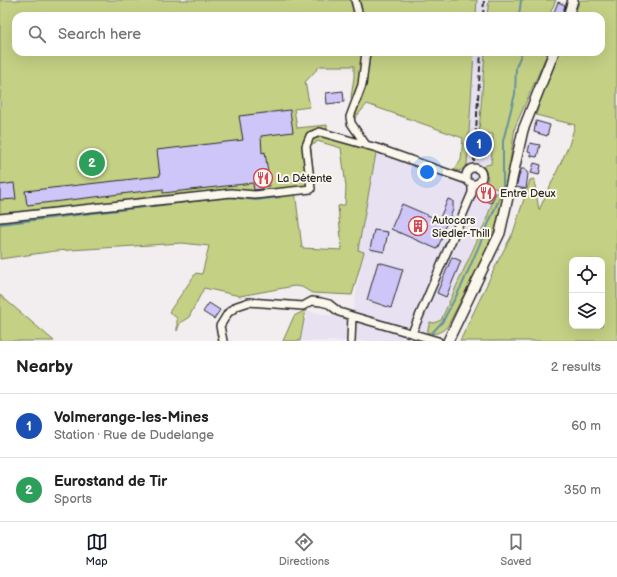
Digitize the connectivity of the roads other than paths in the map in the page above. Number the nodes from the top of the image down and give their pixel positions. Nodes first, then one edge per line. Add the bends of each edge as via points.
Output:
1 (354, 0) edge
2 (573, 0) edge
3 (358, 12) edge
4 (569, 12) edge
5 (366, 56) edge
6 (552, 56) edge
7 (366, 145) junction
8 (0, 218) edge
9 (352, 316) junction
10 (412, 333) junction
11 (223, 341) edge
12 (351, 341) edge
13 (438, 341) edge
14 (448, 341) edge

1 - 3 street
2 - 4 main road
5 - 7 street via 362,85 350,116 351,123
6 - 14 main road via 523,130 500,233
7 - 8 street via 320,132 310,136 306,146 311,189 255,195 231,193
7 - 10 street via 469,182 472,193 431,282
9 - 10 street
9 - 11 street via 321,302 312,301 303,306 249,302 228,313 220,326
9 - 12 street
10 - 13 street

